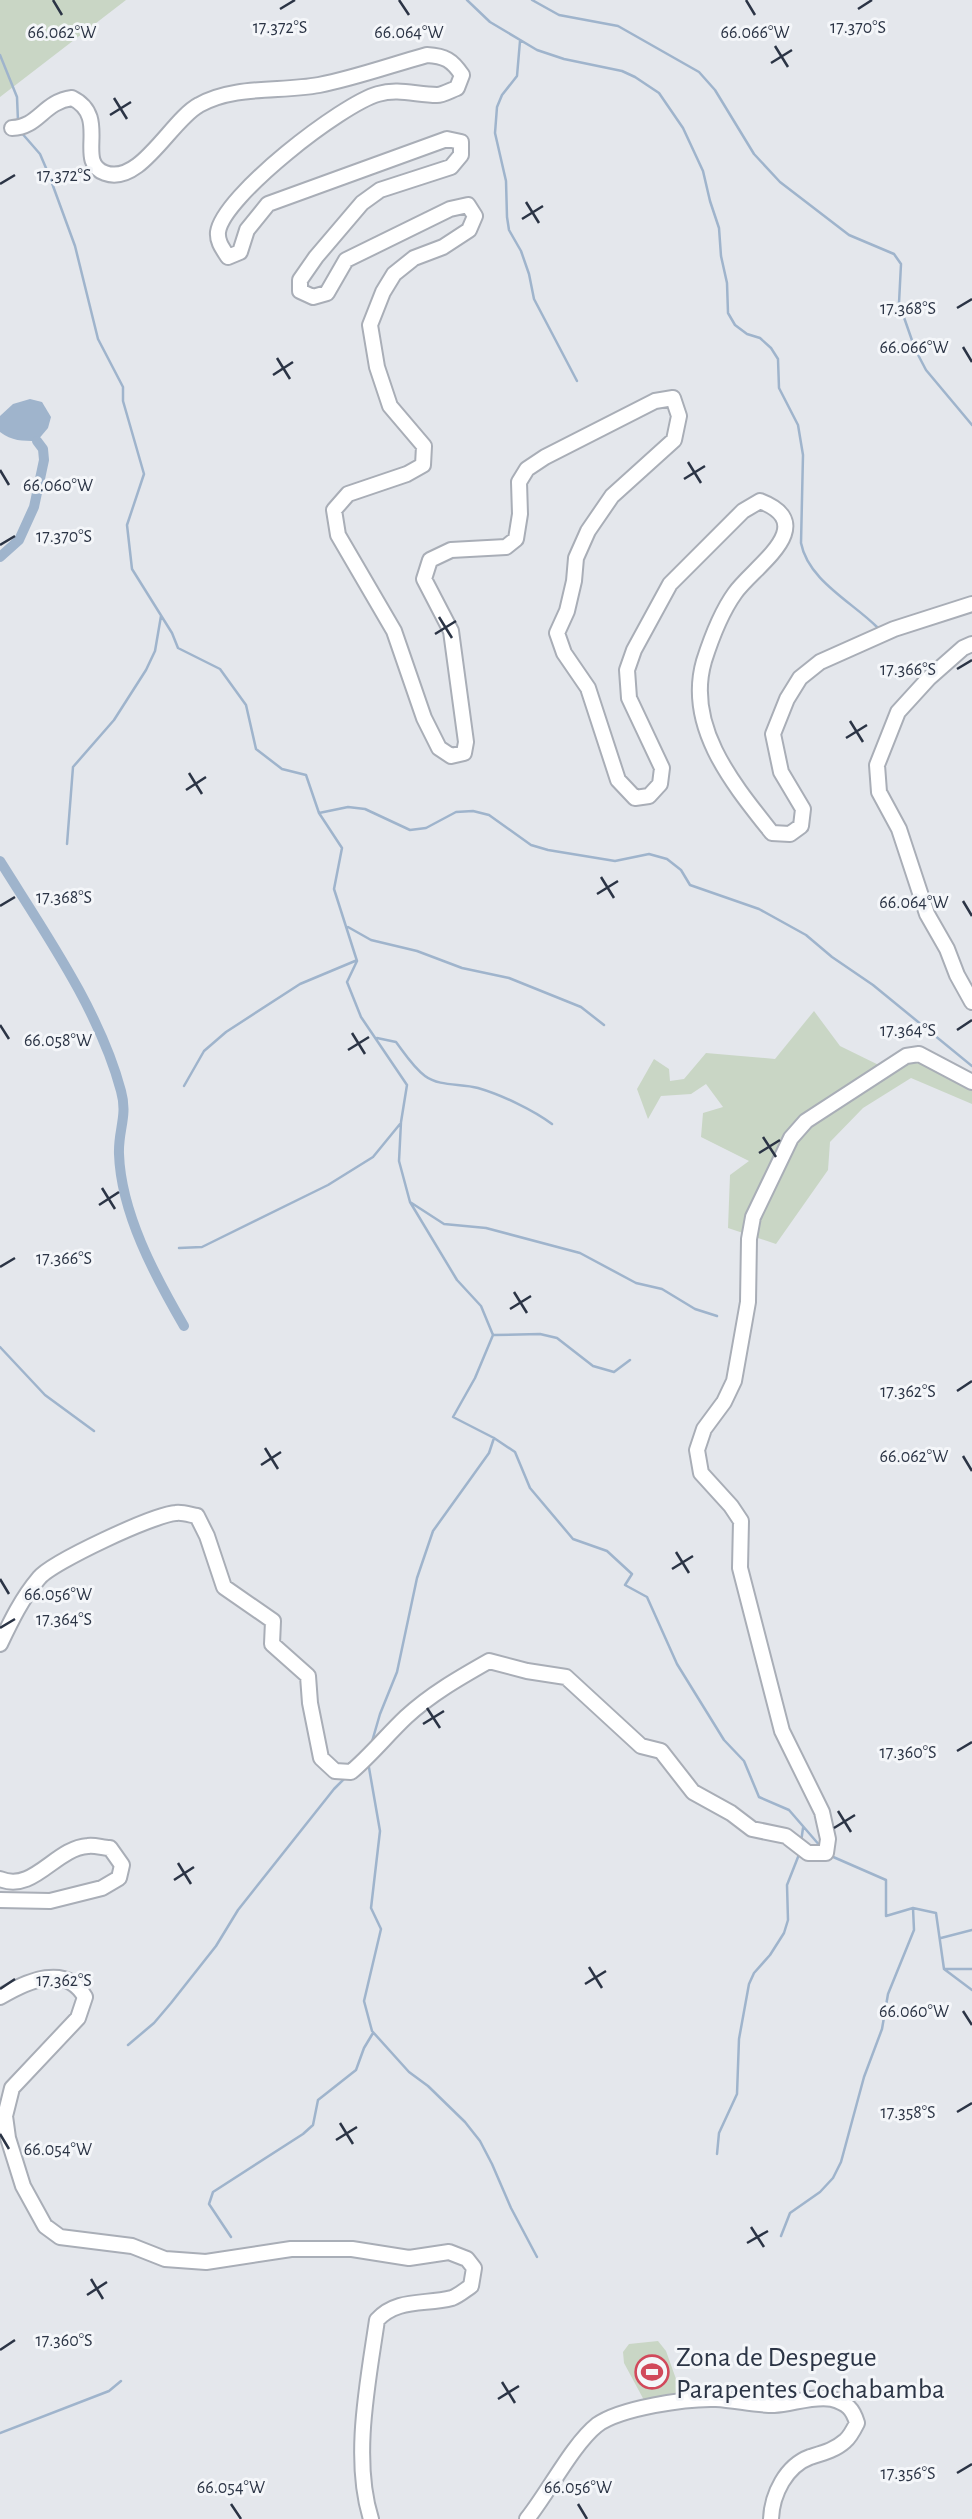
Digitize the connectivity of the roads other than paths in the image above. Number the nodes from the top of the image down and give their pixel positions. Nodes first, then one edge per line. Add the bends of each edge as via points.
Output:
1 (17, 127) dead end
2 (972, 604) edge
3 (972, 644) edge
4 (972, 1002) edge
5 (972, 1082) edge
6 (0, 1644) edge
7 (0, 1879) edge
8 (0, 1900) edge
9 (0, 1997) edge
10 (371, 2519) edge
11 (527, 2519) edge
12 (771, 2519) edge

1 - 2 street via 54,102 72,98 87,108 91,117 90,150 97,166 103,173 122,175 135,169 199,104 226,95 319,85 427,55 452,61 462,75 457,88 439,95 379,93 342,111 267,170 226,214 218,231 228,257 240,252 247,230 268,204 447,139 461,142 461,155 451,167 380,190 362,203 300,281 300,290 313,297 327,293 346,260 450,209 468,205 475,216 469,230 414,258 394,274 370,325 377,368 390,405 424,446 423,465 348,494 334,510 338,535 394,631 424,718 439,748 451,756 464,753 466,742 451,631 424,579 430,559 451,550 506,547 516,540 519,482 527,469 655,401 673,398 680,416 674,440 612,496 588,531 576,558 567,611 557,633 564,653 588,688 618,780 635,797 649,796 660,784 662,768 629,698 627,670 634,650 670,584 743,511 760,501 776,507 784,520 783,539 735,592 704,663 700,691 702,719 710,740 772,833 790,834 801,826 803,809 781,772 773,734 800,678 820,662 894,629
3 - 4 street via 929,678 898,712 877,765 879,792 899,829 928,914
5 - 6 street via 919,1054 906,1056 806,1121 791,1138 753,1217 748,1302 734,1381 704,1429 697,1450 701,1474 741,1521 740,1568 782,1731 822,1812 826,1853 808,1853 786,1836 752,1829 693,1792 660,1751 642,1746 566,1677 489,1661 440,1689 351,1772 335,1770 321,1758 309,1676 272,1644 273,1622 224,1587 197,1516 175,1512 148,1522 79,1552 40,1576
7 - 8 street via 27,1880 59,1857 87,1846 110,1848 122,1865 119,1878 102,1888 50,1901
9 - 10 street via 36,1979 57,1977 71,1980 85,1997 78,2018 12,2088 5,2116 23,2186 45,2226 60,2237 132,2246 166,2259 206,2262 291,2249 352,2249 409,2258 449,2252 467,2259 474,2268 471,2286 454,2298 412,2303 384,2312 377,2320 363,2418 365,2499
11 - 12 street via 585,2437 615,2416 692,2400 773,2405 829,2398 844,2403 854,2411 858,2423 847,2440 792,2468 771,2507

